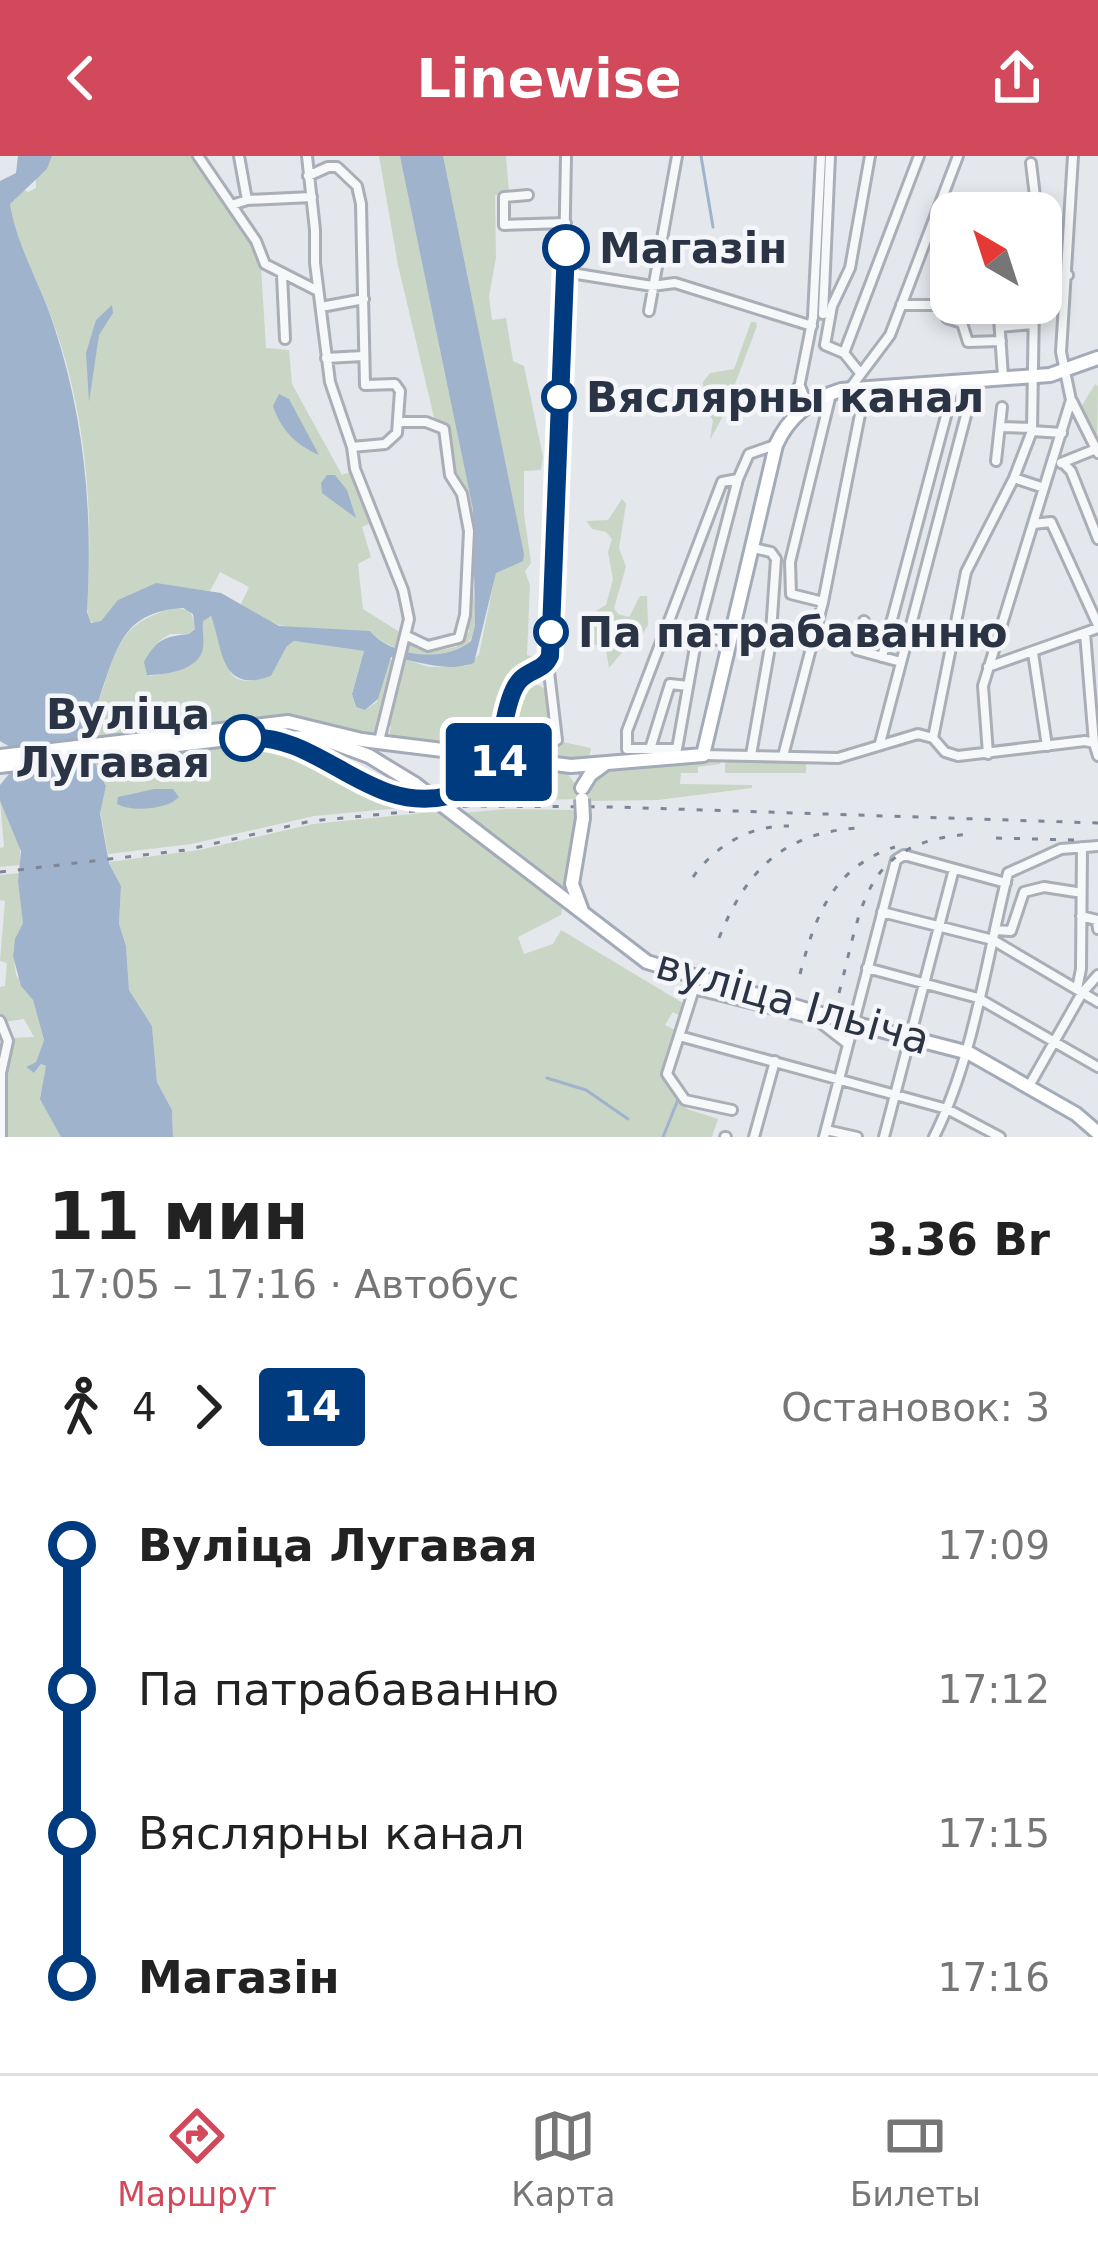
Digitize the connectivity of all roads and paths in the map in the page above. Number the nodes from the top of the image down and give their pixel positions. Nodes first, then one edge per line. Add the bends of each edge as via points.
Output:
1 (198, 156) edge
2 (239, 156) edge
3 (307, 156) edge
4 (566, 156) edge
5 (677, 156) edge
6 (825, 156) edge
7 (870, 156) edge
8 (919, 156) edge
9 (958, 156) edge
10 (1072, 156) edge
11 (1031, 163) dead end
12 (308, 176) junction
13 (1034, 192) edge
14 (528, 195) dead end
15 (312, 197) junction
16 (247, 200) junction
17 (230, 206) junction
18 (566, 223) junction
19 (565, 272) junction
20 (1062, 274) edge
21 (1068, 274) junction
22 (282, 275) junction
23 (652, 286) junction
24 (318, 290) junction
25 (364, 298) junction
26 (901, 305) junction
27 (930, 305) edge
28 (321, 307) junction
29 (649, 311) dead end
30 (820, 318) junction
31 (962, 324) edge
32 (1000, 324) edge
33 (1032, 324) joint
34 (829, 325) junction
35 (1000, 327) junction
36 (285, 339) dead end
37 (1001, 340) junction
38 (844, 353) junction
39 (363, 356) junction
40 (326, 358) junction
41 (1098, 358) edge
42 (1066, 371) junction
43 (860, 373) junction
44 (1034, 376) junction
45 (1003, 379) junction
46 (975, 381) junction
47 (955, 382) junction
48 (858, 388) junction
49 (831, 393) junction
50 (1071, 400) junction
51 (797, 404) junction
52 (1002, 407) dead end
53 (400, 422) junction
54 (1000, 427) junction
55 (1032, 430) junction
56 (1062, 433) junction
57 (776, 445) junction
58 (352, 447) junction
59 (1097, 451) edge
60 (996, 461) dead end
61 (1059, 462) junction
62 (1014, 478) junction
63 (738, 479) junction
64 (1044, 488) junction
65 (1033, 524) junction
66 (1098, 539) edge
67 (753, 548) junction
68 (776, 559) junction
69 (790, 562) junction
70 (823, 602) junction
71 (864, 621) dead end
72 (1098, 627) edge
73 (666, 630) junction
74 (1084, 633) junction
75 (697, 636) junction
76 (406, 639) junction
77 (730, 642) junction
78 (1034, 653) junction
79 (882, 657) junction
80 (901, 662) junction
81 (548, 663) junction
82 (987, 668) junction
83 (688, 686) junction
84 (1096, 724) edge
85 (261, 731) junction
86 (933, 738) junction
87 (557, 740) dead end
88 (333, 741) junction
89 (378, 742) junction
90 (1094, 743) junction
91 (879, 744) junction
92 (126, 746) junction
93 (1047, 746) junction
94 (650, 749) junction
95 (707, 751) junction
96 (988, 754) junction
97 (751, 755) junction
98 (0, 756) edge
99 (783, 756) junction
100 (1098, 756) edge
101 (499, 757) junction
102 (324, 760) junction
103 (532, 761) junction
104 (606, 764) junction
105 (0, 766) edge
106 (583, 766) junction
107 (500, 772) junction
108 (582, 793) junction
109 (1098, 846) edge
110 (1082, 847) junction
111 (953, 869) junction
112 (1006, 883) junction
113 (1076, 892) dead end
114 (882, 912) junction
115 (1082, 916) junction
116 (585, 917) junction
117 (1098, 923) edge
118 (938, 925) junction
119 (994, 935) junction
120 (867, 968) junction
121 (1098, 975) edge
122 (924, 982) junction
123 (1080, 991) junction
124 (978, 998) junction
125 (1098, 1002) edge
126 (0, 1021) edge
127 (852, 1023) junction
128 (679, 1036) junction
129 (909, 1036) junction
130 (1055, 1041) junction
131 (848, 1044) junction
132 (964, 1051) junction
133 (775, 1061) junction
134 (1098, 1066) edge
135 (1, 1072) edge
136 (840, 1078) junction
137 (1029, 1087) junction
138 (0, 1088) edge
139 (894, 1093) junction
140 (947, 1109) junction
141 (732, 1110) dead end
142 (1096, 1125) edge
143 (825, 1134) edge
144 (1, 1136) edge
145 (754, 1137) edge
146 (857, 1137) edge
147 (884, 1137) edge
148 (934, 1137) edge
149 (1000, 1137) edge

1 - 17 street
2 - 16 street
3 - 12 street
4 - 18 street
5 - 23 street
6 - 30 street
6 - 30 street
7 - 30 street via 850,268
8 - 38 street
9 - 26 street
10 - 21 street
11 - 13 street
12 - 15 street
12 - 25 street via 338,167 359,190
14 - 18 street via 503,196 504,225
15 - 16 street
15 - 24 street
16 - 17 street
17 - 22 street via 265,264
18 - 19 street
19 - 23 street
19 - 81 street
20 - 21 street
21 - 42 street
22 - 24 street
22 - 36 street
23 - 29 street
23 - 30 street via 676,283 759,312
24 - 28 street
25 - 28 street
25 - 39 street
26 - 27 street
26 - 43 street via 890,335
28 - 40 street
30 - 34 street
30 - 34 street
30 - 51 street
31 - 37 street via 968,342
32 - 35 street
33 - 35 street
33 - 44 street
34 - 38 street via 825,347
35 - 37 street
37 - 45 street
38 - 43 street
39 - 40 street
39 - 53 street via 365,385 398,386
40 - 58 street
41 - 42 main road
42 - 44 main road
42 - 50 street
43 - 48 street
44 - 45 main road
44 - 55 street
45 - 46 main road
46 - 47 main road
46 - 80 street
47 - 48 main road
47 - 79 street
48 - 49 main road
48 - 70 street
49 - 51 main road
49 - 69 street
50 - 56 street
50 - 59 street
51 - 57 main road
52 - 54 street
53 - 58 street via 386,444
53 - 76 street via 444,429 469,531 459,638 428,646
54 - 55 street
54 - 60 street
55 - 56 street
55 - 62 street
56 - 61 street
57 - 63 street via 749,454
57 - 67 main road
58 - 76 street via 403,590
59 - 61 street
61 - 64 street
61 - 66 street via 1071,471
62 - 64 street
62 - 86 street via 966,572
63 - 73 street via 722,482
63 - 75 street
64 - 65 street
65 - 72 street via 1052,524
65 - 82 street
67 - 68 street
67 - 77 main road
68 - 69 street
68 - 97 street
69 - 70 street via 791,594
70 - 99 street
71 - 79 street via 857,650
72 - 74 street
73 - 75 street
73 - 94 street via 627,731 627,749
74 - 78 street
74 - 84 street
75 - 77 street
75 - 83 street
76 - 89 street
77 - 95 main road
78 - 82 street
78 - 93 street
79 - 80 street
80 - 91 street
81 - 87 street
81 - 101 street via 515,687
82 - 96 street
83 - 94 street via 670,684
83 - 94 street via 676,749
84 - 90 street
85 - 88 main road, вуліца Ільіча
85 - 89 main road via 308,724
85 - 92 main road
85 - 102 main road
86 - 91 street
86 - 96 street via 950,754
88 - 102 main road via 322,748
88 - 116 main road, вуліца Ільіча, bridge via 416,784
89 - 101 main road
90 - 93 street
90 - 100 street
91 - 99 street via 838,758
92 - 98 main road
92 - 105 main road
93 - 96 street
95 - 97 street
95 - 104 main road
97 - 99 street
101 - 103 main road
101 - 107 main road
102 - 107 main road via 372,789 411,798 454,795
103 - 106 main road
103 - 107 main road
104 - 106 main road
104 - 108 main road
106 - 108 main road
108 - 116 main road, bridge via 572,884
109 - 110 street
110 - 112 street via 1011,870
110 - 115 street
111 - 112 street
111 - 114 street via 899,856
111 - 118 street
112 - 119 street
113 - 119 street via 1042,887 1021,894 1011,932
114 - 118 street
114 - 120 street
115 - 117 street
115 - 123 street
116 - 127 main road, вуліца Ільіча via 647,962
118 - 119 street
118 - 122 street
119 - 123 street
119 - 124 street
120 - 122 street
120 - 127 street
121 - 123 street
122 - 124 street
122 - 129 street
123 - 125 street
123 - 130 street
124 - 130 street
124 - 132 street
126 - 135 street via 8,1041
127 - 129 main road, вуліца Ільіча
127 - 131 street
128 - 131 street, вуліца Ільіча via 697,988 818,1020
128 - 133 street
128 - 141 street via 671,1084 686,1100
129 - 132 main road, вуліца Ільіча
129 - 139 street
130 - 134 street
130 - 137 street
131 - 136 street
132 - 137 main road, вуліца Ільіча
132 - 140 street
133 - 136 street
133 - 145 street
135 - 138 street
136 - 139 street
136 - 143 street
137 - 142 main road, вуліца Ільіча
138 - 144 street
139 - 140 street
139 - 147 street
140 - 148 street
140 - 149 street
143 - 146 street

